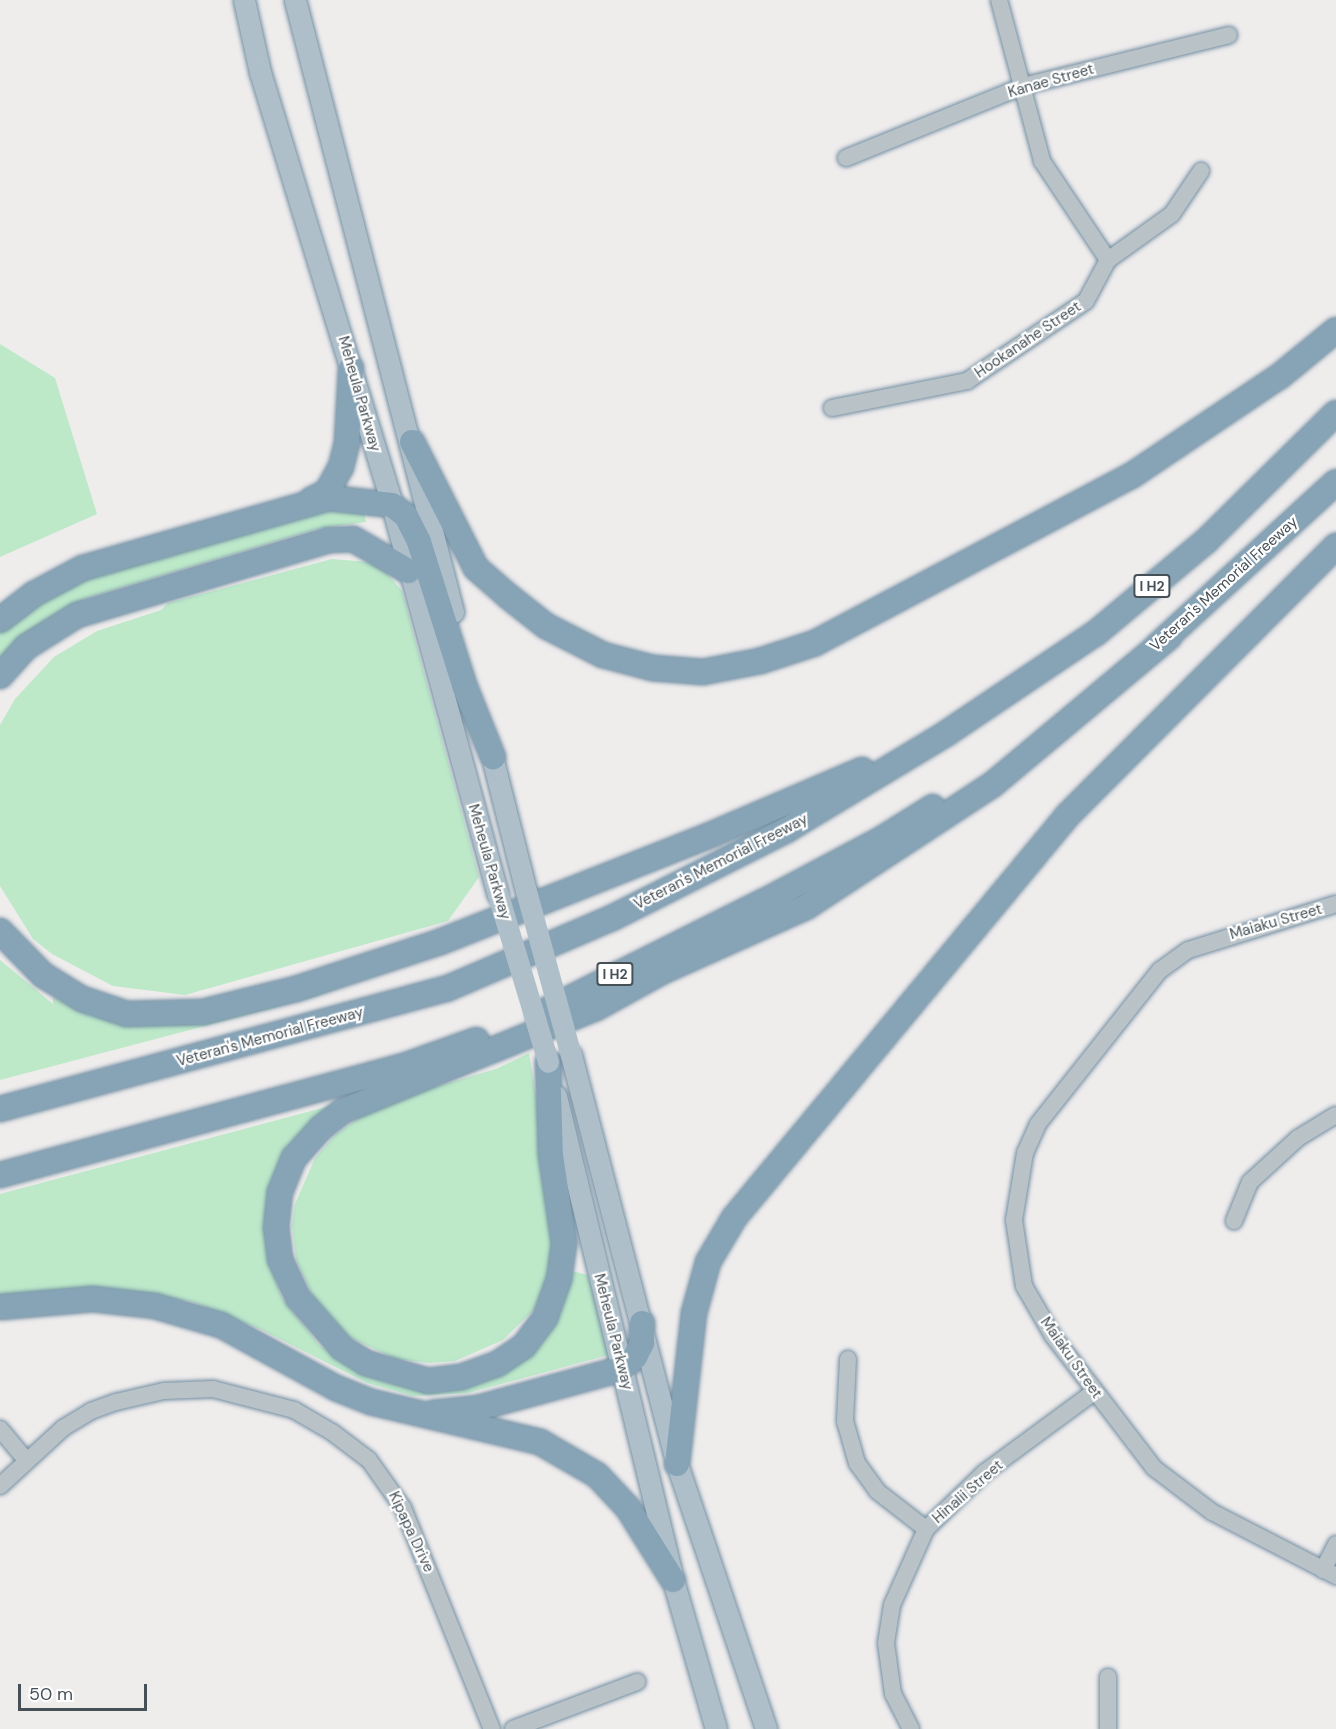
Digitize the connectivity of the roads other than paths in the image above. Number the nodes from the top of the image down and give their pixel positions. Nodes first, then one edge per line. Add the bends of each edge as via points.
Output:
1 (244, 0) edge
2 (295, 0) edge
3 (999, 0) edge
4 (1229, 36) dead end
5 (1023, 86) junction
6 (846, 158) dead end
7 (1201, 171) dead end
8 (1108, 260) junction
9 (1336, 330) edge
10 (351, 368) junction
11 (832, 408) dead end
12 (1336, 413) edge
13 (412, 442) junction
14 (1336, 482) edge
15 (303, 504) junction
16 (392, 505) junction
17 (1336, 546) edge
18 (408, 570) junction
19 (0, 620) edge
20 (1169, 637) junction
21 (0, 676) edge
22 (947, 733) junction
23 (493, 757) junction
24 (1336, 904) edge
25 (0, 931) edge
26 (548, 1062) junction
27 (0, 1109) edge
28 (1336, 1115) edge
29 (0, 1175) edge
30 (1234, 1221) dead end
31 (0, 1307) edge
32 (642, 1323) junction
33 (848, 1359) dead end
34 (622, 1369) junction
35 (1094, 1392) junction
36 (400, 1411) junction
37 (0, 1429) edge
38 (26, 1460) junction
39 (677, 1464) junction
40 (0, 1486) edge
41 (926, 1529) junction
42 (1336, 1544) edge
43 (1330, 1573) edge
44 (673, 1580) junction
45 (1108, 1677) dead end
46 (637, 1682) dead end
47 (492, 1729) edge
48 (513, 1729) edge
49 (716, 1729) edge
50 (766, 1729) edge
51 (911, 1729) edge
52 (1108, 1729) edge

1 - 10 main road, Meheula Parkway via 260,72
2 - 13 main road, Meheula Parkway
3 - 5 street
4 - 5 street, Kanae Street
5 - 6 street, Kanae Street
5 - 8 street via 1042,161
7 - 8 street, Hookanahe Street via 1172,214
8 - 11 street, Hookanahe Street via 1086,301 967,381
9 - 13 highway via 1280,376 1131,476 815,643 760,661 703,672 653,668 603,655 546,626 508,596 476,568
10 - 15 highway via 347,443 341,467 327,492
10 - 16 main road, Meheula Parkway
12 - 22 highway, Veteran's Memorial Freeway / I H2 via 1206,541 1105,625
13 - 23 main road, Meheula Parkway via 439,562
14 - 20 highway, Veteran's Memorial Freeway / I H2
15 - 16 highway via 350,497
15 - 19 highway via 83,568 34,594
16 - 18 main road, Meheula Parkway
16 - 23 highway via 406,516 419,542 464,685
17 - 39 highway via 1068,814 734,1218 708,1262 693,1313
18 - 21 highway via 352,539 328,540 78,615 26,647
18 - 26 main road, Meheula Parkway, bridge
20 - 26 highway via 992,785 806,908 663,971 596,1008 343,1111 321,1128 294,1158 280,1192 276,1228 280,1259 298,1298 342,1348 366,1363 428,1381 461,1377 497,1364 524,1346 545,1318 559,1279 564,1244 551,1155
20 - 29 highway, Veteran's Memorial Freeway / I H2 via 970,783 882,839 514,1028 404,1066
22 - 25 highway via 715,833 440,942 296,989 202,1012 127,1014 82,999 43,975
22 - 27 highway, Veteran's Memorial Freeway / I H2 via 788,829 612,918 446,989
23 - 32 main road, Meheula Parkway, bridge
24 - 35 street, Maiaku Street via 1206,943 1188,950 1160,970 1038,1124 1025,1153 1017,1187 1016,1251 1030,1296 1053,1336
26 - 34 main road, Meheula Parkway
28 - 30 street via 1298,1138 1250,1182
31 - 36 highway via 93,1299 155,1305 221,1325 336,1388
32 - 34 highway via 642,1342 635,1357
32 - 39 main road, Meheula Parkway
33 - 41 street via 845,1421 857,1463 877,1491
34 - 36 highway via 478,1408 436,1414
34 - 44 main road, Meheula Parkway
35 - 41 street, Hinalii Street via 984,1473
35 - 43 street, Maiaku Street via 1154,1468 1181,1491 1212,1512
36 - 44 highway via 465,1427 511,1433 567,1455 597,1475 628,1508
37 - 38 street
38 - 40 street, Kipapa Drive
38 - 47 street, Kipapa Drive via 63,1428 91,1411 164,1390 213,1389 294,1410 369,1460 403,1508
39 - 50 main road, Meheula Parkway
41 - 51 street, Hinalii Street via 892,1605 886,1643 893,1694
42 - 43 street
44 - 49 main road, Meheula Parkway
45 - 52 street
46 - 48 street

